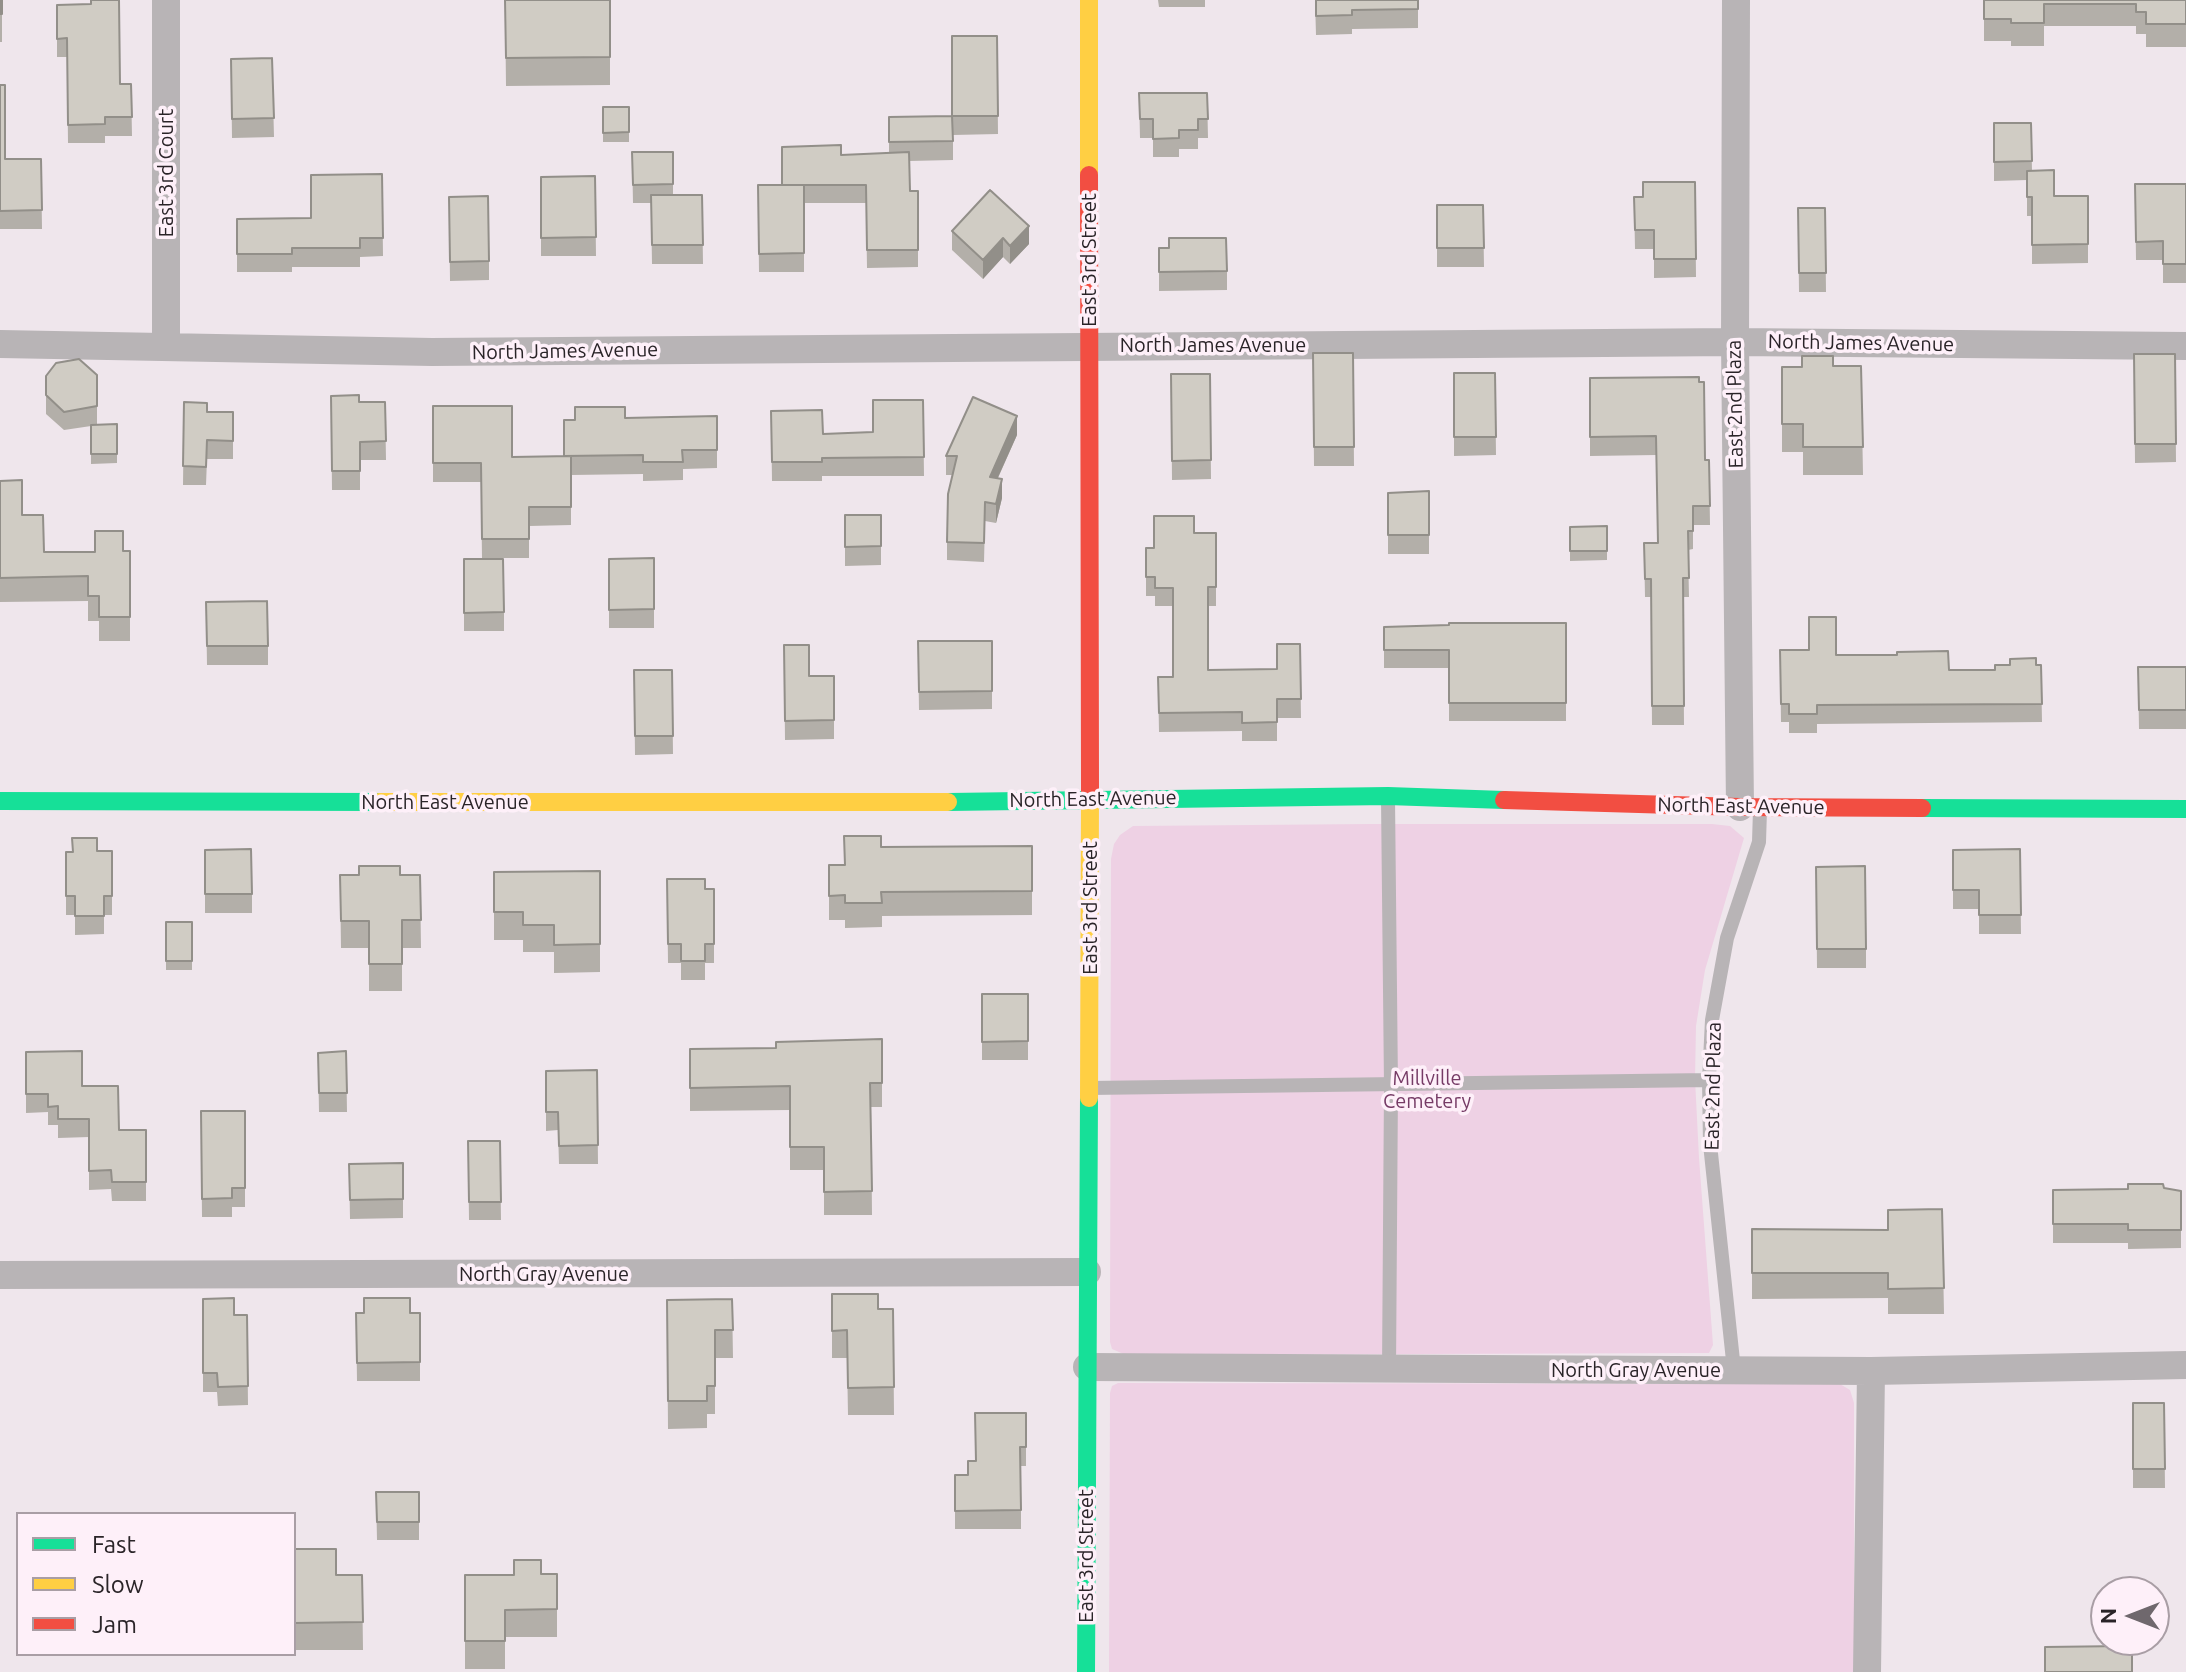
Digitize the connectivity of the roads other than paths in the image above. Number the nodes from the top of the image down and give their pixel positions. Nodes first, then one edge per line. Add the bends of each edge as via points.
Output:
1 (166, 0) edge
2 (1089, 0) edge
3 (1736, 0) edge
4 (1735, 342) junction
5 (0, 344) edge
6 (166, 346) junction
7 (1088, 346) junction
8 (2186, 346) edge
9 (1388, 796) junction
10 (1090, 799) junction
11 (0, 801) edge
12 (1750, 807) junction
13 (2186, 809) edge
14 (1709, 1080) junction
15 (1391, 1086) junction
16 (1088, 1088) junction
17 (1087, 1272) junction
18 (0, 1275) edge
19 (2186, 1365) edge
20 (1087, 1367) junction
21 (1389, 1370) junction
22 (1734, 1370) junction
23 (1871, 1371) junction
24 (1086, 1672) edge
25 (1867, 1672) edge

1 - 6 street, East 3rd Court
2 - 7 street, East 3rd Street
3 - 4 street, East 2nd Plaza
4 - 7 street, North James Avenue
4 - 8 street, North James Avenue
4 - 12 street, East 2nd Plaza
5 - 6 street, North James Avenue
6 - 7 street, North James Avenue via 432,352
7 - 10 street, East 3rd Street
9 - 10 street, North East Avenue
9 - 12 street, North East Avenue
9 - 15 lane
10 - 11 street, North East Avenue
10 - 16 street, East 3rd Street
12 - 13 street, North East Avenue
12 - 14 lane, East 2nd Plaza via 1759,842 1727,938 1712,1020
14 - 15 lane
14 - 22 lane, East 2nd Plaza via 1710,1144
15 - 16 lane
15 - 21 lane
16 - 17 street, East 3rd Street
17 - 18 street, North Gray Avenue
17 - 20 street, East 3rd Street
19 - 23 street, North Gray Avenue
20 - 21 street, North Gray Avenue
20 - 24 street, East 3rd Street
21 - 22 street, North Gray Avenue
22 - 23 street, North Gray Avenue
23 - 25 street

